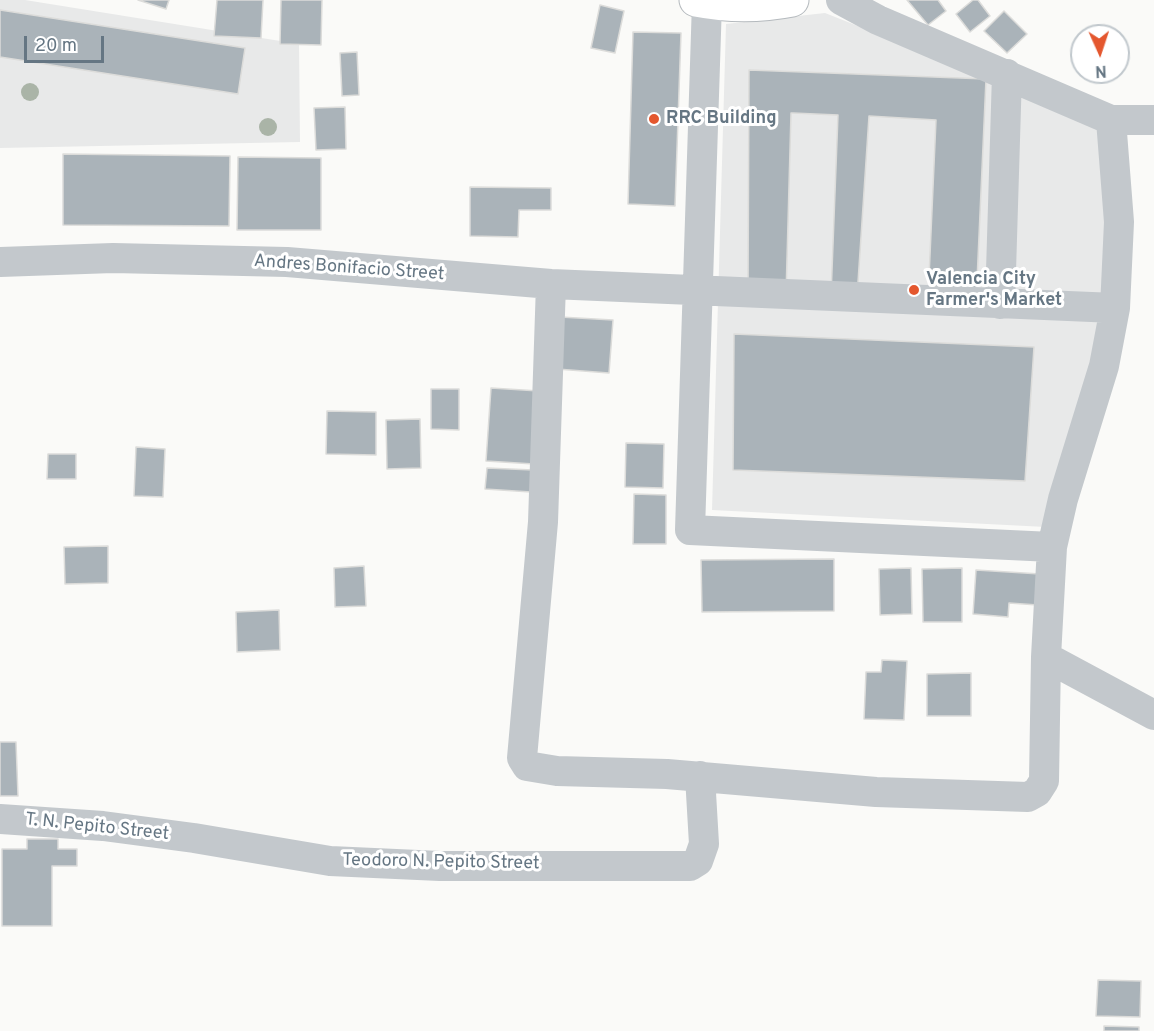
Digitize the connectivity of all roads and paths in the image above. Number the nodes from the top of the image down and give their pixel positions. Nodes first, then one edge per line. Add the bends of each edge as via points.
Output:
1 (792, 0) edge
2 (841, 0) edge
3 (701, 1) edge
4 (1007, 74) junction
5 (1112, 120) junction
6 (1154, 120) edge
7 (0, 262) edge
8 (551, 284) junction
9 (697, 291) junction
10 (1000, 304) junction
11 (1115, 308) junction
12 (1052, 547) junction
13 (1046, 657) junction
14 (1154, 715) edge
15 (700, 776) junction
16 (0, 819) edge
17 (194, 838) joint

1 - 3 main road via 739,4
2 - 4 street via 878,20
3 - 9 street
4 - 5 street
4 - 10 street
5 - 6 street
5 - 11 street via 1119,222
7 - 8 street, Andres Bonifacio Street via 113,258 287,262
8 - 9 street, Andres Bonifacio Street
8 - 15 street via 543,522 522,758 532,768 557,771
9 - 10 street, Andres Bonifacio Street
9 - 12 street via 690,530
10 - 11 street, Andres Bonifacio Street
11 - 12 street via 1104,366
12 - 13 street
13 - 14 street
13 - 15 street via 1044,781 1037,792 1028,796 876,792
15 - 17 street, Teodoro N. Pepito Street via 704,844 698,861 690,866 375,864 330,861
16 - 17 street, T. N. Pepito Street via 104,826

